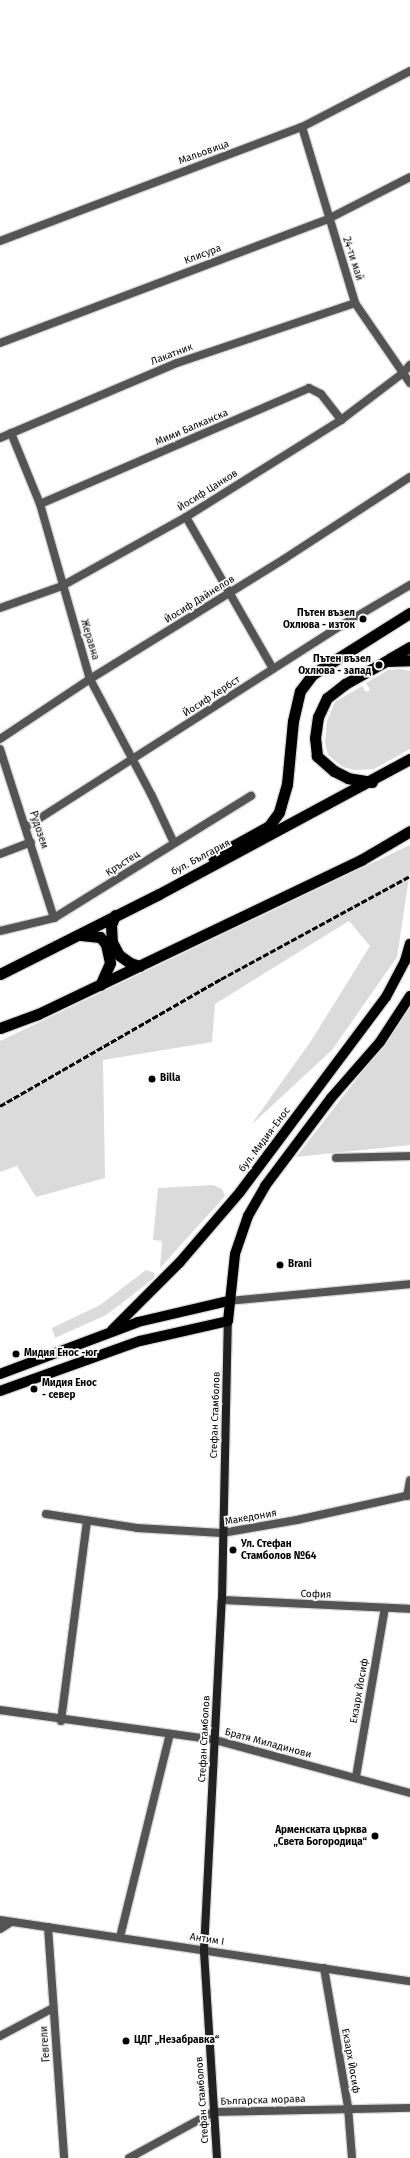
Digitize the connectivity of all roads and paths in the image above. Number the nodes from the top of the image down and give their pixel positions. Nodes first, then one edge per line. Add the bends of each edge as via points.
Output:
1 (410, 71) edge
2 (302, 127) junction
3 (410, 176) edge
4 (328, 218) junction
5 (0, 241) edge
6 (355, 303) junction
7 (0, 343) edge
8 (410, 365) edge
9 (403, 373) junction
10 (410, 383) edge
11 (341, 420) junction
12 (11, 433) junction
13 (0, 438) edge
14 (410, 477) edge
15 (40, 504) junction
16 (186, 517) junction
17 (410, 585) edge
18 (62, 586) junction
19 (231, 593) junction
20 (0, 608) edge
21 (410, 613) edge
22 (410, 647) edge
23 (410, 660) edge
24 (373, 668) junction
25 (273, 670) junction
26 (90, 679) junction
27 (0, 739) edge
28 (0, 749) edge
29 (410, 759) edge
30 (132, 760) junction
31 (372, 782) junction
32 (251, 796) dead end
33 (26, 827) junction
34 (410, 831) edge
35 (31, 842) junction
36 (174, 843) junction
37 (0, 854) edge
38 (159, 894) junction
39 (115, 915) junction
40 (54, 918) junction
41 (0, 931) edge
42 (73, 937) junction
43 (410, 944) edge
44 (140, 966) junction
45 (0, 974) edge
46 (99, 985) junction
47 (410, 996) edge
48 (0, 1028) edge
49 (410, 1156) edge
50 (336, 1158) dead end
51 (410, 1284) edge
52 (228, 1301) junction
53 (228, 1321) junction
54 (112, 1330) junction
55 (0, 1374) edge
56 (0, 1391) edge
57 (410, 1480) edge
58 (408, 1495) edge
59 (46, 1514) dead end
60 (87, 1522) junction
61 (222, 1533) junction
62 (222, 1600) junction
63 (385, 1608) junction
64 (410, 1609) edge
65 (0, 1710) edge
66 (61, 1721) junction
67 (170, 1734) junction
68 (215, 1740) junction
69 (356, 1777) junction
70 (410, 1793) edge
71 (0, 1920) edge
72 (11, 1922) junction
73 (48, 1927) junction
74 (0, 1929) edge
75 (120, 1937) junction
76 (204, 1950) junction
77 (324, 1968) junction
78 (410, 1981) edge
79 (53, 2008) junction
80 (0, 2036) edge
81 (348, 2108) junction
82 (410, 2108) edge
83 (213, 2112) junction
84 (64, 2158) edge
85 (129, 2158) edge
86 (217, 2158) edge
87 (352, 2158) edge

1 - 2 street, Мальовица
2 - 4 street, 24-ти май
2 - 5 street, Мальовица
3 - 4 street, Клисура
4 - 6 street, 24-ти май
4 - 7 street, Клисура
6 - 9 street, 24-ти май
6 - 12 street, Лакатник via 177,363
8 - 9 street, Йосиф Цанков
9 - 10 street, 24-ти май
9 - 11 street, Йосиф Цанков
11 - 15 street, Мими Балканска via 321,394 308,388
11 - 16 street, Йосиф Цанков
12 - 13 street, Лакатник
12 - 15 street, Жеравна
14 - 19 street, Йосиф Дайнелов
15 - 18 street, Жеравна
16 - 18 street, Йосиф Цанков
16 - 19 street
17 - 25 street, Йосиф Хербст via 332,631
18 - 20 street, Йосиф Цанков
18 - 26 street, Жеравна
19 - 25 street
19 - 26 street, Йосиф Дайнелов
21 - 38 highway via 313,674 300,691 293,721 287,784 279,812 268,826 199,866
22 - 24 highway
23 - 24 highway via 386,661
24 - 31 highway via 327,698 318,717 314,738 317,756 334,771 348,778
25 - 30 street, Йосиф Хербст
26 - 27 street, Йосиф Дайнелов
26 - 30 street, Жеравна
28 - 33 street, Рудозем
29 - 31 highway, бул. България
30 - 33 street, Йосиф Хербст
30 - 36 street, Жеравна
31 - 38 highway, бул. България
32 - 36 street, Кръстец
33 - 35 street, Рудозем
34 - 44 highway via 361,860
35 - 37 street
35 - 40 street, Рудозем
36 - 40 street, Кръстец
38 - 39 highway, бул. България
39 - 42 highway, бул. България
39 - 44 highway via 111,925 112,942 119,955
40 - 41 street, Кръстец
42 - 45 highway, бул. България
42 - 46 highway via 93,934 106,944 110,962
43 - 54 main road, бул. Мидия-Енос via 405,961 386,997 240,1192 180,1262
44 - 46 highway
46 - 48 highway via 38,1014
47 - 52 main road via 380,1042 332,1098 265,1186 240,1235
49 - 50 street
51 - 52 street, бул. Мидия-Енос
52 - 53 main road
52 - 54 main road, бул. Мидия-Енос via 157,1316
53 - 56 main road via 170,1333 126,1346
53 - 61 main road, Стефан Стамболов
54 - 55 main road, бул. Мидия-Енос
57 - 58 street
58 - 61 street, Македония via 297,1520
59 - 60 street, Македония
60 - 61 street, Македония
60 - 66 street
61 - 62 main road, Стефан Стамболов
62 - 63 street, София
62 - 68 main road, Стефан Стамболов
63 - 64 street, София
63 - 69 street, Екзарх Йосиф
65 - 66 street, Братя Миладинови
66 - 67 street, Братя Миладинови
67 - 68 street, Братя Миладинови
67 - 75 street
68 - 69 street, Братя Миладинови
68 - 76 main road, Стефан Стамболов
69 - 70 street, Братя Миладинови
71 - 72 street, Антим I
72 - 73 street, Антим I
72 - 74 street
73 - 75 street, Антим I
73 - 79 street, Гевгели
75 - 76 street, Антим I
76 - 77 street, Антим I
76 - 83 main road, Стефан Стамболов
77 - 78 street, Антим I
77 - 81 street, Екзарх Йосиф
79 - 80 street
79 - 84 street, Гевгели
81 - 82 street, Българска морава
81 - 83 street, Българска морава
81 - 87 street, Екзарх Йосиф
83 - 85 street, Българска морава
83 - 86 main road, Стефан Стамболов

